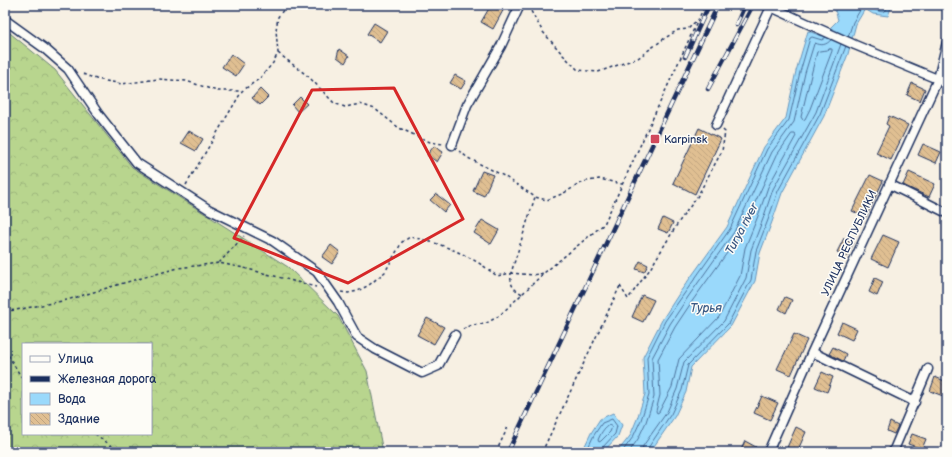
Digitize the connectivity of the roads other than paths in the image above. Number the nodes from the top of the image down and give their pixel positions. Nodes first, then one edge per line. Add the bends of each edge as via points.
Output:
1 (520, 5) edge
2 (5, 19) edge
3 (947, 42) edge
4 (938, 79) junction
5 (947, 83) edge
6 (716, 125) road end
7 (452, 145) road end
8 (889, 184) junction
9 (947, 213) edge
10 (455, 335) road end
11 (812, 352) junction
12 (928, 369) dead end
13 (915, 402) junction
14 (768, 452) edge
15 (893, 452) edge

1 - 7 street via 501,46 467,106
2 - 10 street via 68,69 99,115 137,163 210,210 273,241 317,272 338,302 357,337 422,373 438,366
3 - 4 street, УЛИЦА РЕСПУБЛИКИ
4 - 5 street
4 - 6 street via 771,7
4 - 8 street, УЛИЦА РЕСПУБЛИКИ
8 - 9 street
8 - 11 street, УЛИЦА РЕСПУБЛИКИ
11 - 13 street
11 - 14 street, УЛИЦА РЕСПУБЛИКИ
12 - 13 street
13 - 15 street

